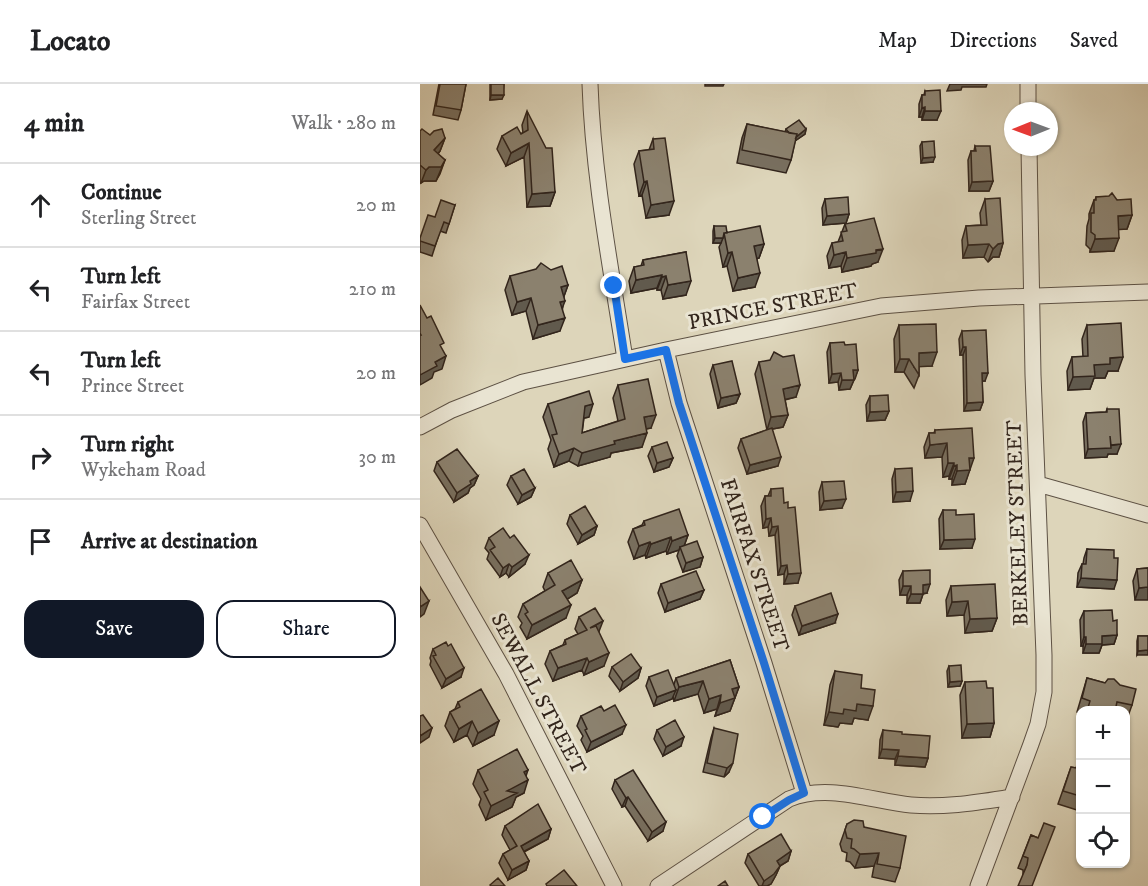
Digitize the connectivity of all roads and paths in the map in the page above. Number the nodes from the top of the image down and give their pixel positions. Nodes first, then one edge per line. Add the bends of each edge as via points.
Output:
1 (590, 84) edge
2 (1028, 84) edge
3 (1028, 102) edge
4 (1029, 156) edge
5 (1148, 292) edge
6 (1032, 296) junction
7 (666, 350) junction
8 (625, 359) junction
9 (420, 427) edge
10 (1038, 484) junction
11 (1148, 515) edge
12 (420, 525) edge
13 (804, 793) junction
14 (1012, 797) junction
15 (614, 886) edge
16 (658, 886) edge
17 (978, 886) edge

1 - 8 street via 602,211
2 - 3 street
4 - 6 street, BERKELEY STREET
5 - 6 street, PRINCE STREET
6 - 7 street, PRINCE STREET via 881,306
6 - 10 street, BERKELEY STREET
7 - 8 street, PRINCE STREET
7 - 13 street, FAIRFAX STREET via 679,403
8 - 9 street, PRINCE STREET via 523,382
10 - 11 street
10 - 14 street, BERKELEY STREET via 1044,692 1038,724
12 - 15 street, SEWALL STREET via 511,684
13 - 14 street via 824,792 912,805
13 - 16 street
14 - 17 street, BERKELEY STREET

